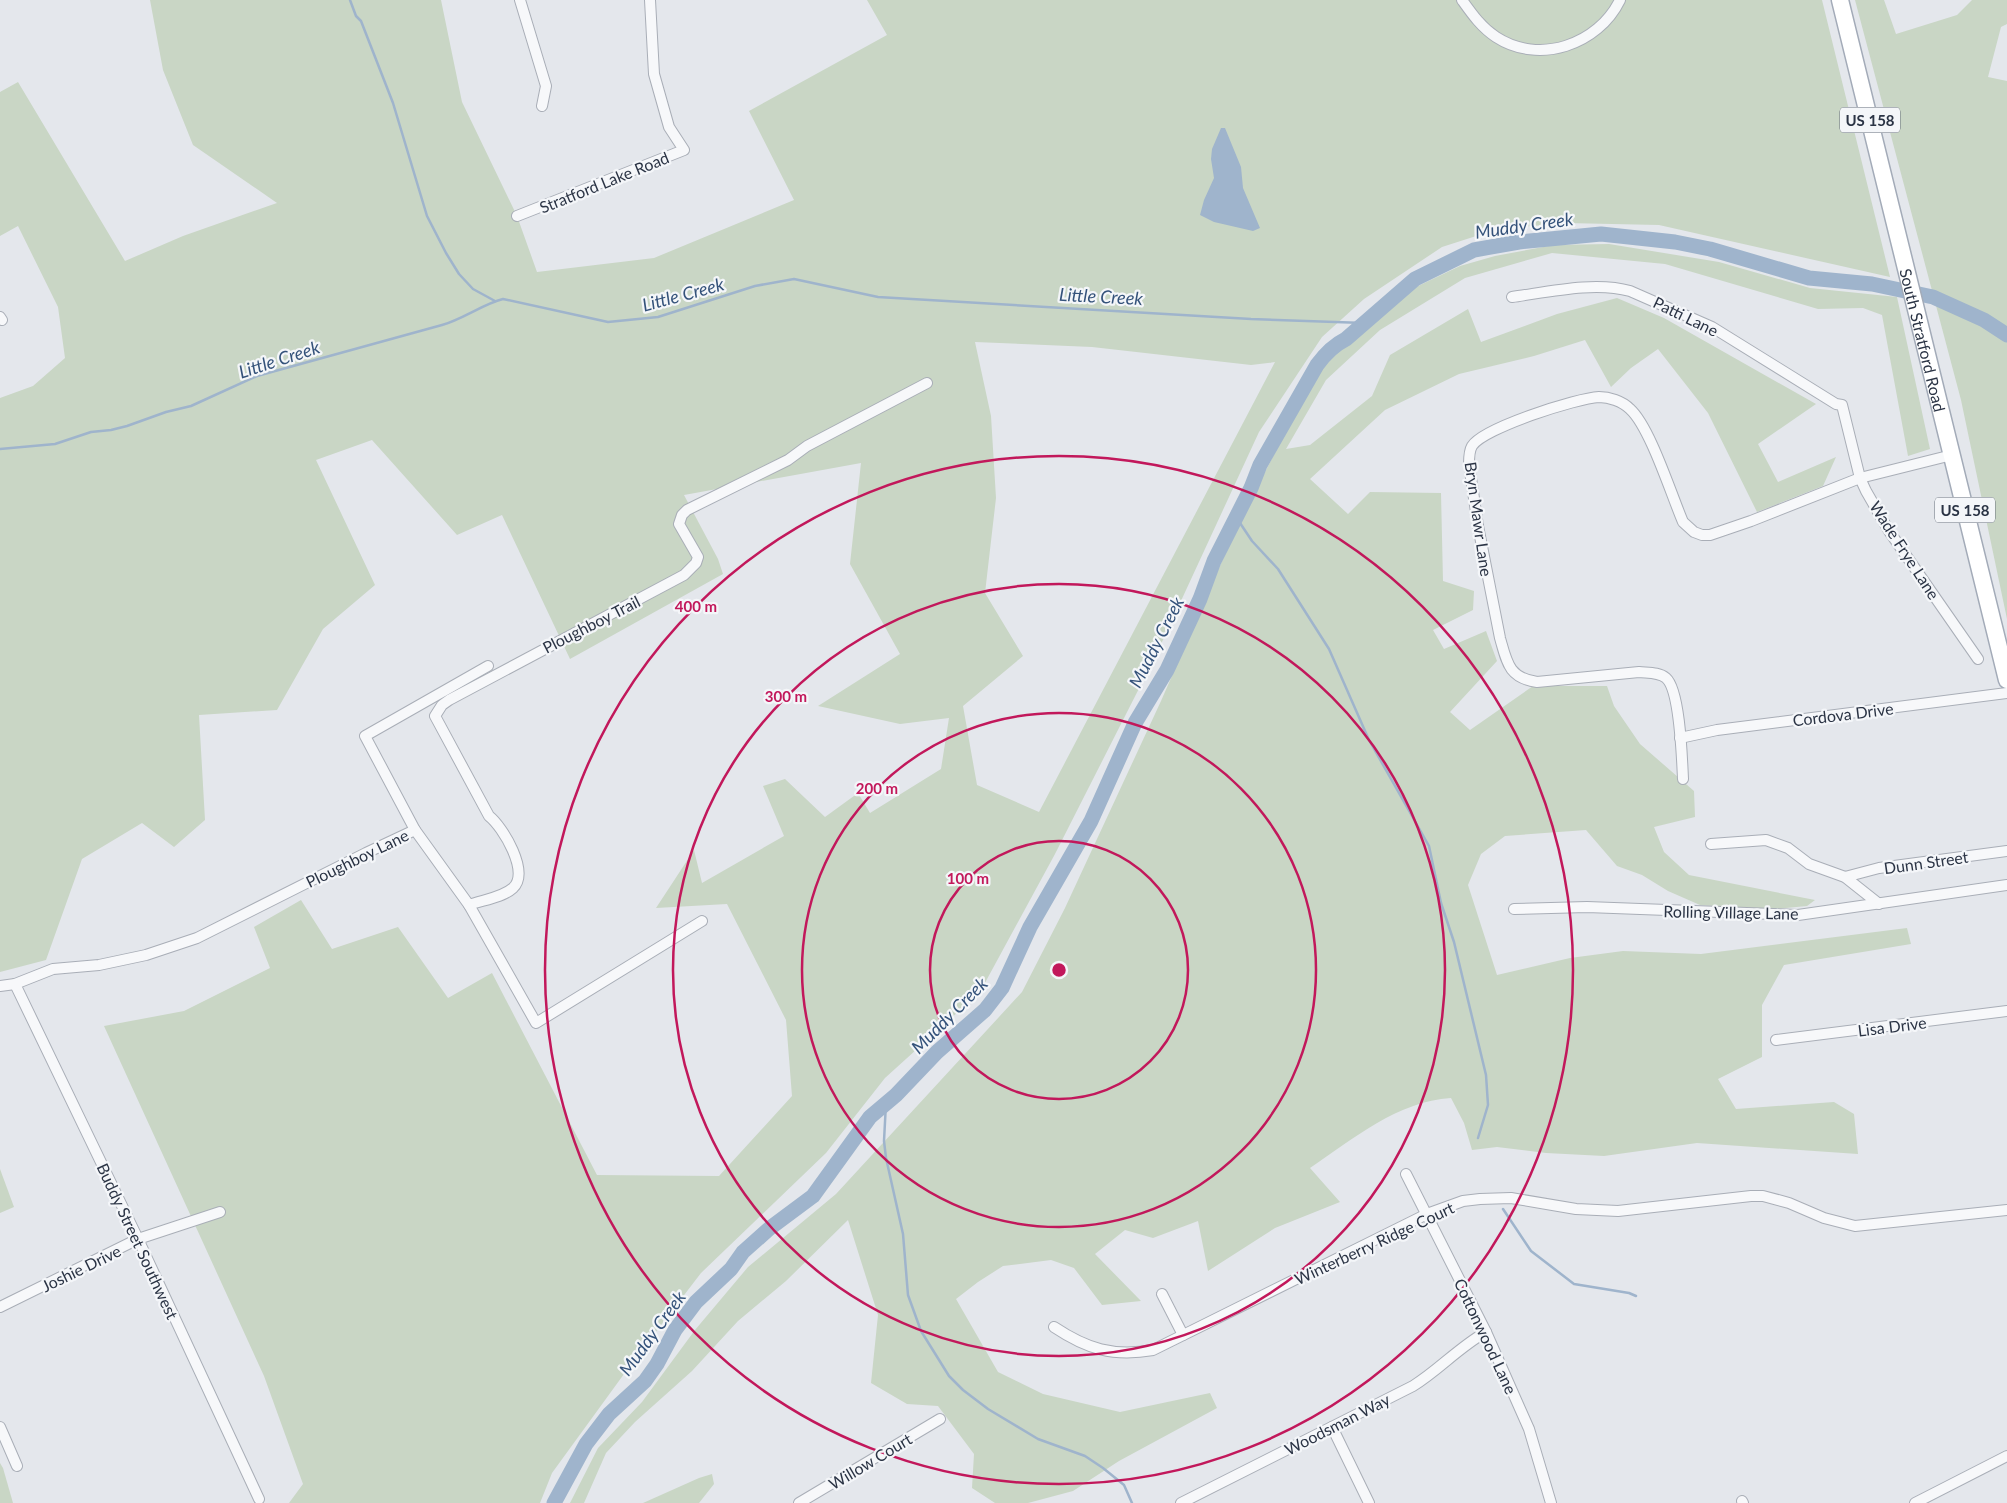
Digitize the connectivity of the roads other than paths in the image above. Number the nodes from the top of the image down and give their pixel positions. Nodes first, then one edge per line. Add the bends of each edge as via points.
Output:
1 (520, 0) edge
2 (650, 0) edge
3 (1462, 0) edge
4 (1620, 0) edge
5 (1840, 0) edge
6 (542, 106) dead end
7 (517, 216) dead end
8 (1512, 296) dead end
9 (927, 383) dead end
10 (1842, 405) joint
11 (1952, 455) junction
12 (1860, 478) junction
13 (1978, 658) dead end
14 (488, 666) dead end
15 (2007, 680) edge
16 (2007, 693) edge
17 (1680, 738) junction
18 (1683, 779) dead end
19 (414, 830) junction
20 (1712, 844) dead end
21 (2007, 851) edge
22 (1845, 877) junction
23 (2007, 885) edge
24 (1879, 904) junction
25 (469, 906) junction
26 (1514, 909) dead end
27 (702, 922) dead end
28 (15, 984) junction
29 (0, 986) edge
30 (2007, 1011) edge
31 (1776, 1040) dead end
32 (1406, 1174) dead end
33 (2007, 1210) edge
34 (220, 1212) dead end
35 (1426, 1214) junction
36 (138, 1239) junction
37 (1162, 1294) dead end
38 (0, 1307) edge
39 (1054, 1327) dead end
40 (1486, 1332) junction
41 (1183, 1335) junction
42 (940, 1419) dead end
43 (0, 1427) edge
44 (1332, 1427) junction
45 (2007, 1456) edge
46 (17, 1466) dead end
47 (259, 1499) dead end
48 (799, 1503) edge
49 (1181, 1503) edge
50 (1370, 1503) edge
51 (1551, 1503) edge
52 (1915, 1503) edge

1 - 6 street via 546,86
2 - 7 street, Stratford Lake Road via 654,74 669,127 684,150
3 - 4 street via 1484,28 1496,37 1518,47 1541,50 1564,47 1589,35 1610,17
5 - 11 main road, South Stratford Road / US 158
8 - 10 street, Patti Lane via 1596,287 1630,291 1712,328
9 - 25 street, Ploughboy Trail via 807,446 788,460 688,510 679,524 698,558 684,574 442,705 435,716 519,864 519,876 513,888
10 - 12 street, Wade Frye Lane
11 - 12 street, Bryn Mawr Lane
11 - 15 main road, South Stratford Road / US 158
12 - 13 street, Wade Frye Lane via 1889,531
12 - 17 street, Bryn Mawr Lane via 1751,521 1702,535 1688,528 1684,522 1643,427 1630,408 1616,400 1600,397 1581,400 1507,425 1488,433 1473,445 1469,464 1478,526 1500,638 1514,672 1521,679 1537,682 1620,673 1660,674 1670,684
14 - 19 street via 365,736
16 - 17 street, Cordova Drive via 1717,730
17 - 18 street, Bryn Mawr Lane
19 - 25 street, Ploughboy Lane
19 - 28 street, Ploughboy Lane via 197,938 146,955 99,965 53,969
20 - 22 street via 1766,840 1788,848 1809,864
21 - 22 street, Dunn Street via 1879,868
22 - 24 street
23 - 24 street, Rolling Village Lane
24 - 26 street, Rolling Village Lane via 1798,915 1587,907
25 - 27 street, Ploughboy Lane via 536,1023
28 - 29 street, Ploughboy Lane
28 - 36 street, Buddy Street Southwest
30 - 31 street, Lisa Drive
32 - 35 street, Cottonwood Lane
33 - 35 street, Winterberry Ridge Court via 1854,1226 1789,1203 1751,1196 1618,1211 1576,1209 1512,1198 1480,1199 1463,1201
34 - 36 street, Joshie Drive
35 - 40 street, Cottonwood Lane
35 - 41 street, Winterberry Ridge Court
36 - 38 street, Joshie Drive
36 - 47 street, Buddy Street Southwest
37 - 41 street
39 - 41 street, Winterberry Ridge Court via 1093,1348 1124,1353 1153,1350
40 - 44 street, Woodsman Way via 1425,1378
40 - 51 street, Cottonwood Lane via 1529,1429
42 - 48 street, Willow Court
43 - 46 street
44 - 49 street, Woodsman Way
44 - 50 street
45 - 52 street

